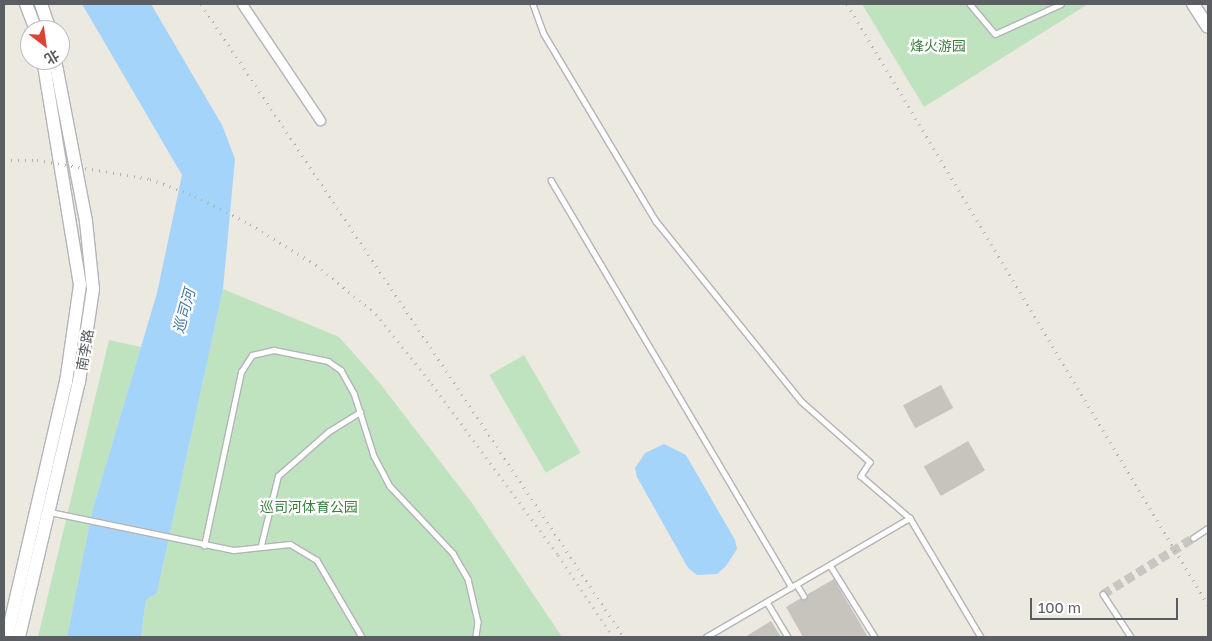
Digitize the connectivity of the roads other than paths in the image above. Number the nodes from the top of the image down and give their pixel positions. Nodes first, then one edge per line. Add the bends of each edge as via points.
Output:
1 (26, 4) edge
2 (42, 4) edge
3 (242, 4) edge
4 (533, 4) edge
5 (970, 4) edge
6 (1061, 4) edge
7 (1193, 4) edge
8 (32, 20) edge
9 (47, 20) edge
10 (1208, 27) edge
11 (45, 70) edge
12 (57, 70) edge
13 (320, 120) dead end
14 (551, 180) dead end
15 (360, 412) junction
16 (49, 511) junction
17 (910, 518) junction
18 (1208, 528) edge
19 (1193, 538) tunnel mouth
20 (261, 545) junction
21 (204, 546) junction
22 (830, 564) junction
23 (794, 586) junction
24 (1103, 594) dead end
25 (804, 596) dead end
26 (767, 602) junction
27 (7, 637) edge
28 (19, 637) edge
29 (362, 637) edge
30 (476, 637) edge
31 (706, 637) edge
32 (788, 637) edge
33 (875, 637) edge
34 (981, 637) edge
35 (1131, 637) edge

1 - 8 main road
2 - 9 main road
3 - 13 street
4 - 17 lane via 544,34 656,221 801,401 870,462 861,476
5 - 6 lane via 995,34
7 - 10 main road
11 - 27 main road, 南李路 via 80,285 66,382
12 - 16 main road, 南李路 via 86,221 93,289 79,382
14 - 23 lane
15 - 20 lane via 328,432 278,476
15 - 21 lane via 341,370 328,360 274,350 252,355 241,372
15 - 30 lane via 374,456 390,486 453,553 468,579 478,622
16 - 21 lane
16 - 28 main road, 南李路
17 - 22 lane
17 - 34 lane
18 - 19 lane
20 - 21 lane via 234,550
20 - 29 lane via 290,544 317,560
22 - 23 lane
22 - 33 lane
23 - 25 lane
23 - 26 lane
24 - 35 lane
26 - 31 lane
26 - 32 lane

